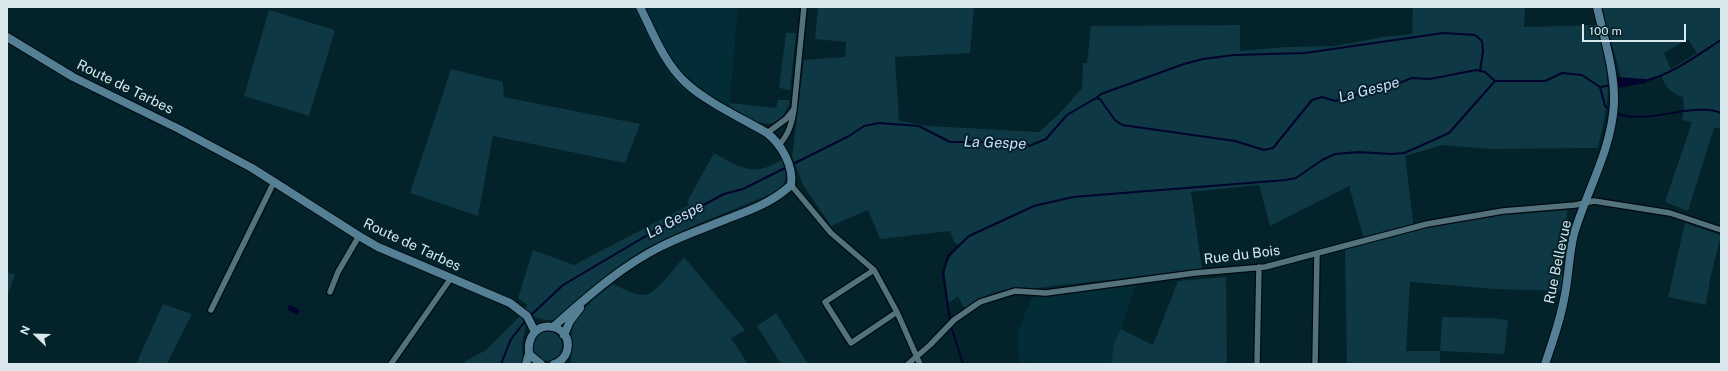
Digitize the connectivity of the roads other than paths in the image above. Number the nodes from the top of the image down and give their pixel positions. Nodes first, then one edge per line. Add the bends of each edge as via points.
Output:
1 (640, 7) edge
2 (804, 7) edge
3 (1597, 7) edge
4 (7, 37) edge
5 (794, 108) junction
6 (767, 132) junction
7 (779, 145) junction
8 (274, 182) junction
9 (791, 185) junction
10 (1586, 202) junction
11 (1721, 230) edge
12 (359, 236) junction
13 (1317, 254) junction
14 (1259, 267) junction
15 (874, 270) junction
16 (451, 278) junction
17 (330, 292) dead end
18 (592, 293) junction
19 (211, 310) dead end
20 (897, 312) junction
21 (553, 327) junction
22 (535, 332) junction
23 (564, 335) junction
24 (529, 354) junction
25 (918, 356) junction
26 (565, 361) edge
27 (391, 364) edge
28 (526, 364) edge
29 (541, 364) edge
30 (554, 364) edge
31 (908, 364) edge
32 (920, 364) edge
33 (1258, 364) edge
34 (1315, 364) edge
35 (1545, 364) edge

1 - 6 street via 661,50 686,83 697,92
2 - 5 street
3 - 10 street, Rue Bellevue via 1612,74 1613,119
4 - 8 street, Route de Tarbes via 73,78 179,129
5 - 6 street via 786,119
5 - 7 street via 790,130
6 - 7 street
7 - 9 street via 791,172
8 - 12 street, Route de Tarbes
8 - 19 street
9 - 15 street via 831,233
9 - 18 street via 766,203 660,247
10 - 11 street, Rue du Bois via 1594,201 1670,213
10 - 13 street, Rue du Bois via 1503,211 1427,224
10 - 35 street, Rue Bellevue via 1574,234 1565,295
12 - 16 street, Route de Tarbes via 378,247
12 - 17 street via 338,272
13 - 14 street, Rue du Bois
13 - 34 street
14 - 25 street, Rue du Bois via 1046,293 1014,291 980,302 954,320
14 - 33 street
15 - 20 street
15 - 20 street via 825,302 851,343
16 - 22 street, Route de Tarbes via 510,303 527,316
16 - 27 street
18 - 21 street
18 - 23 street via 570,321
20 - 25 street
21 - 22 street via 545,327
21 - 23 street
22 - 24 street via 529,342
23 - 26 street via 568,346
24 - 28 street
24 - 29 street
25 - 31 street, Rue du Bois
25 - 32 street
26 - 30 street

